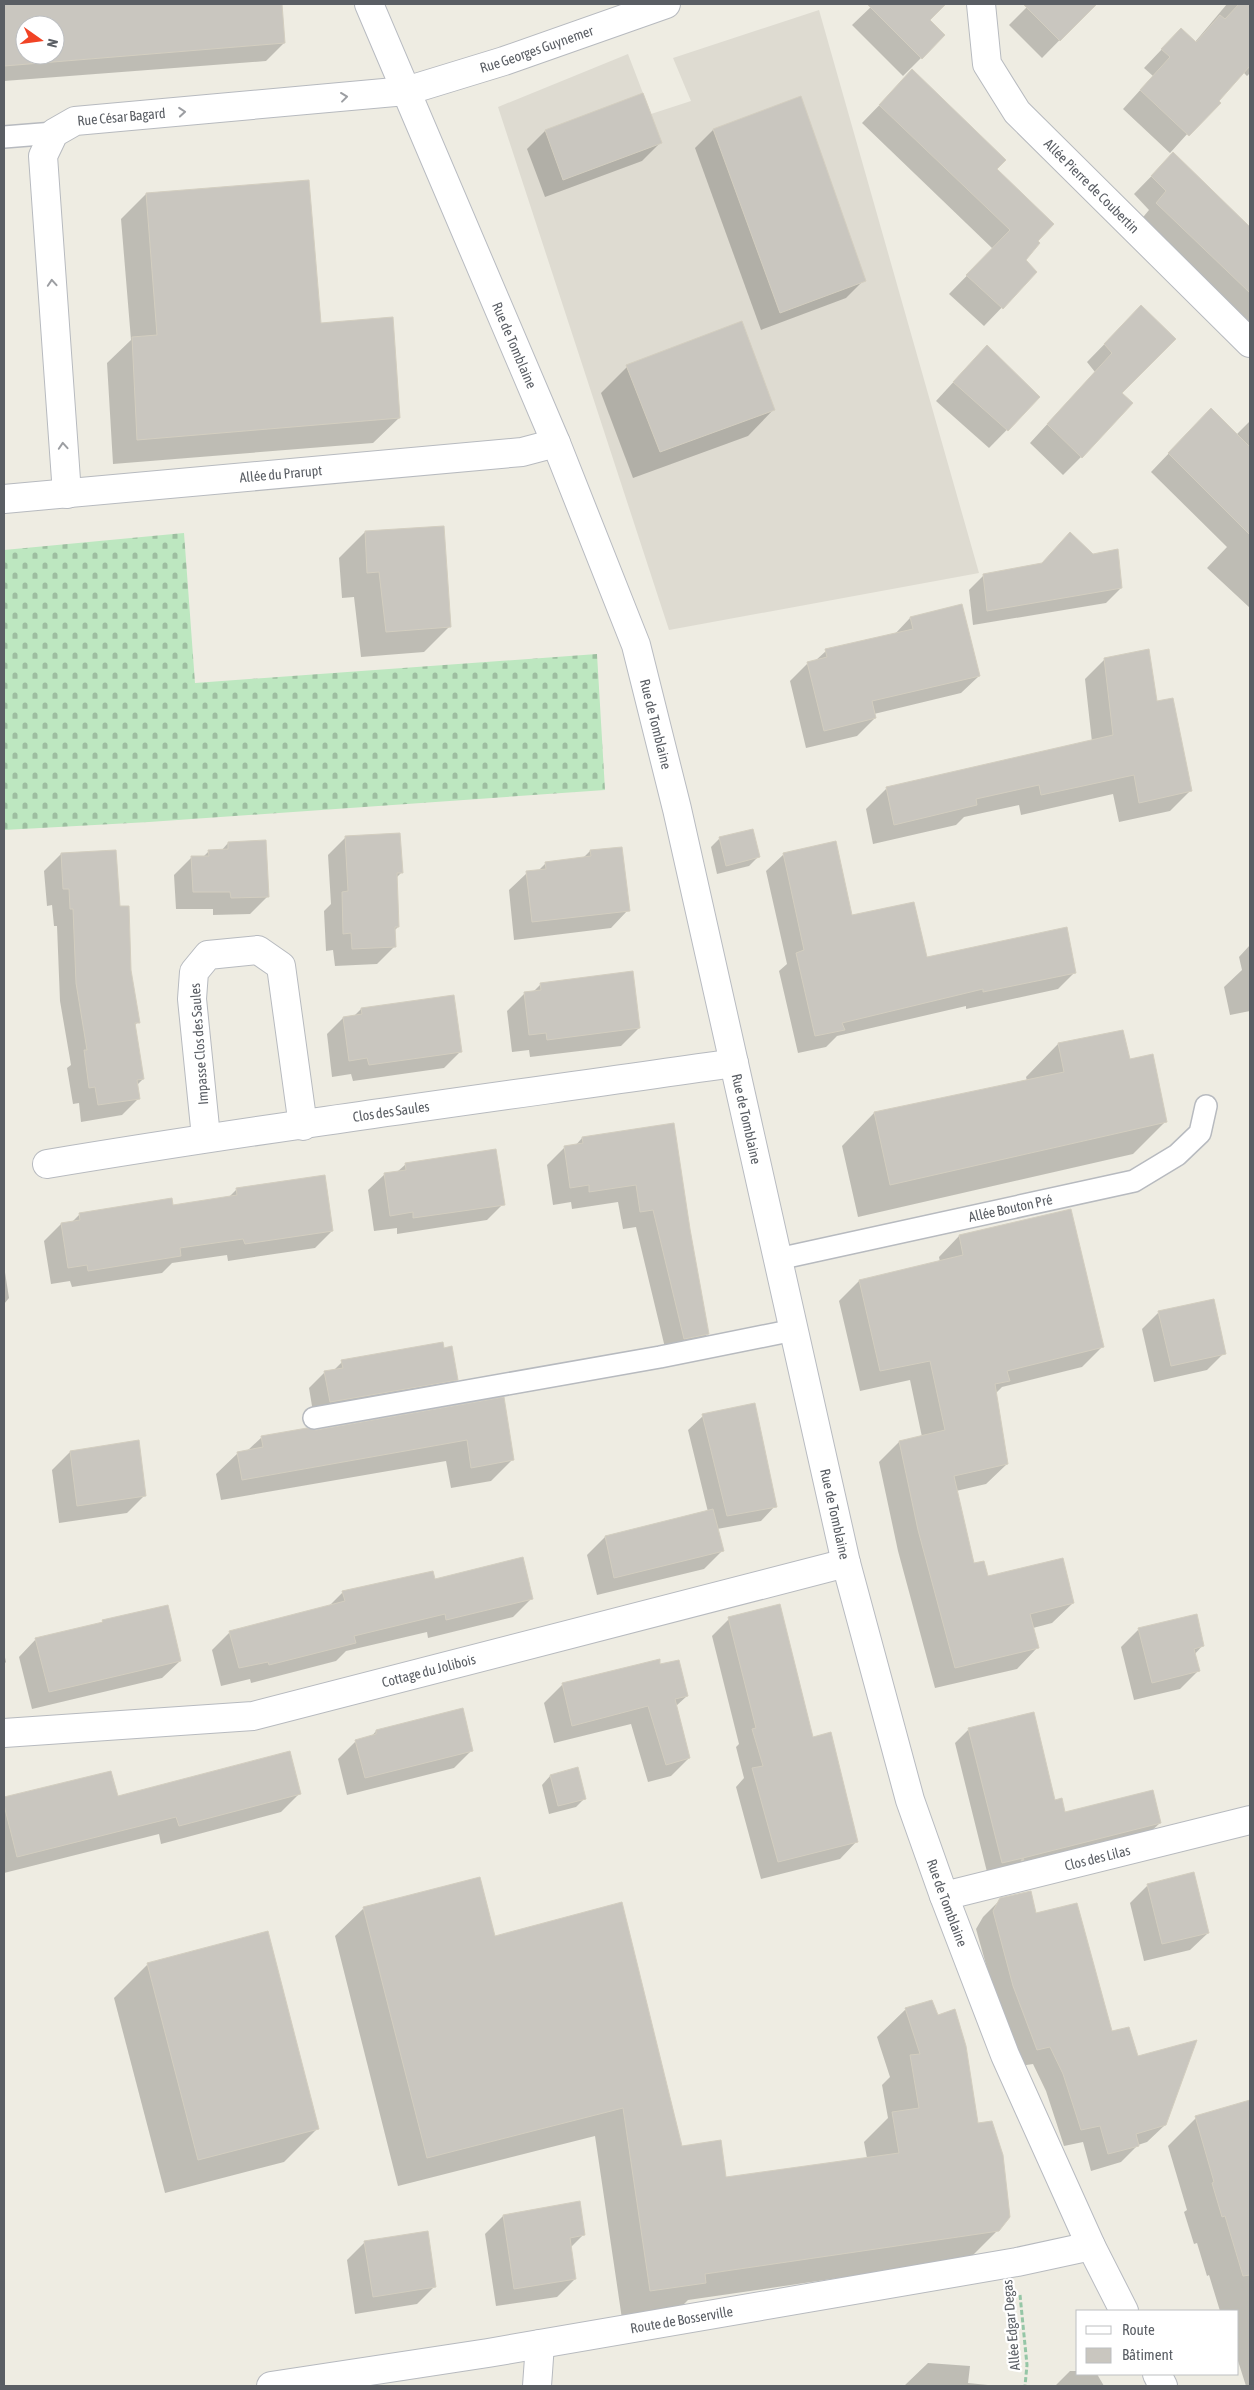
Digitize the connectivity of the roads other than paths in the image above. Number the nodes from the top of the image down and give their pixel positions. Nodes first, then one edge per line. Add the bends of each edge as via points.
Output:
1 (370, 4) edge
2 (666, 4) edge
3 (982, 4) edge
4 (406, 91) junction
5 (54, 134) junction
6 (4, 137) edge
7 (1250, 343) edge
8 (556, 443) junction
9 (67, 494) junction
10 (4, 499) edge
11 (734, 1063) junction
12 (1206, 1106) dead end
13 (303, 1126) junction
14 (206, 1138) junction
15 (47, 1164) dead end
16 (778, 1259) junction
17 (794, 1330) junction
18 (314, 1418) dead end
19 (846, 1563) junction
20 (4, 1734) edge
21 (1250, 1820) edge
22 (944, 1896) junction
23 (1091, 2246) junction
24 (1123, 2310) edge
25 (540, 2344) junction
26 (271, 2386) edge
27 (537, 2386) edge

1 - 4 street, Rue de Tomblaine
2 - 4 street, Rue Georges Guynemer via 504,61
3 - 7 street, Allée Pierre de Coubertin via 987,64 1018,112
5 -> 4 street, Rue César Bagard via 75,121
4 - 8 street, Rue de Tomblaine
5 - 6 lane
9 -> 5 street via 43,156
8 - 9 street, Allée du Prarupt via 522,452
8 - 11 street, Rue de Tomblaine via 636,645
9 - 10 street, Allée du Prarupt
11 - 13 street, Clos des Saules
11 - 16 street, Rue de Tomblaine
12 - 16 lane, Allée Bouton Pré via 1200,1133 1177,1155 1134,1181
13 - 14 street, Clos des Saules
13 - 14 street, Impasse Clos des Saules via 281,966 258,950 208,955 194,972 192,999
14 - 15 street, Clos des Saules
16 - 17 street, Rue de Tomblaine
17 - 18 lane
17 - 19 street, Rue de Tomblaine
19 - 20 street, Cottage du Jolibois via 253,1716
19 - 22 street, Rue de Tomblaine via 910,1800
21 - 22 street, Clos des Lilas
22 - 23 street, Rue de Tomblaine via 1005,2055
23 - 24 street, Rue de Tomblaine
23 - 25 street, Route de Bosserville via 1017,2262
25 - 26 street, Route de Bosserville
25 - 27 street

